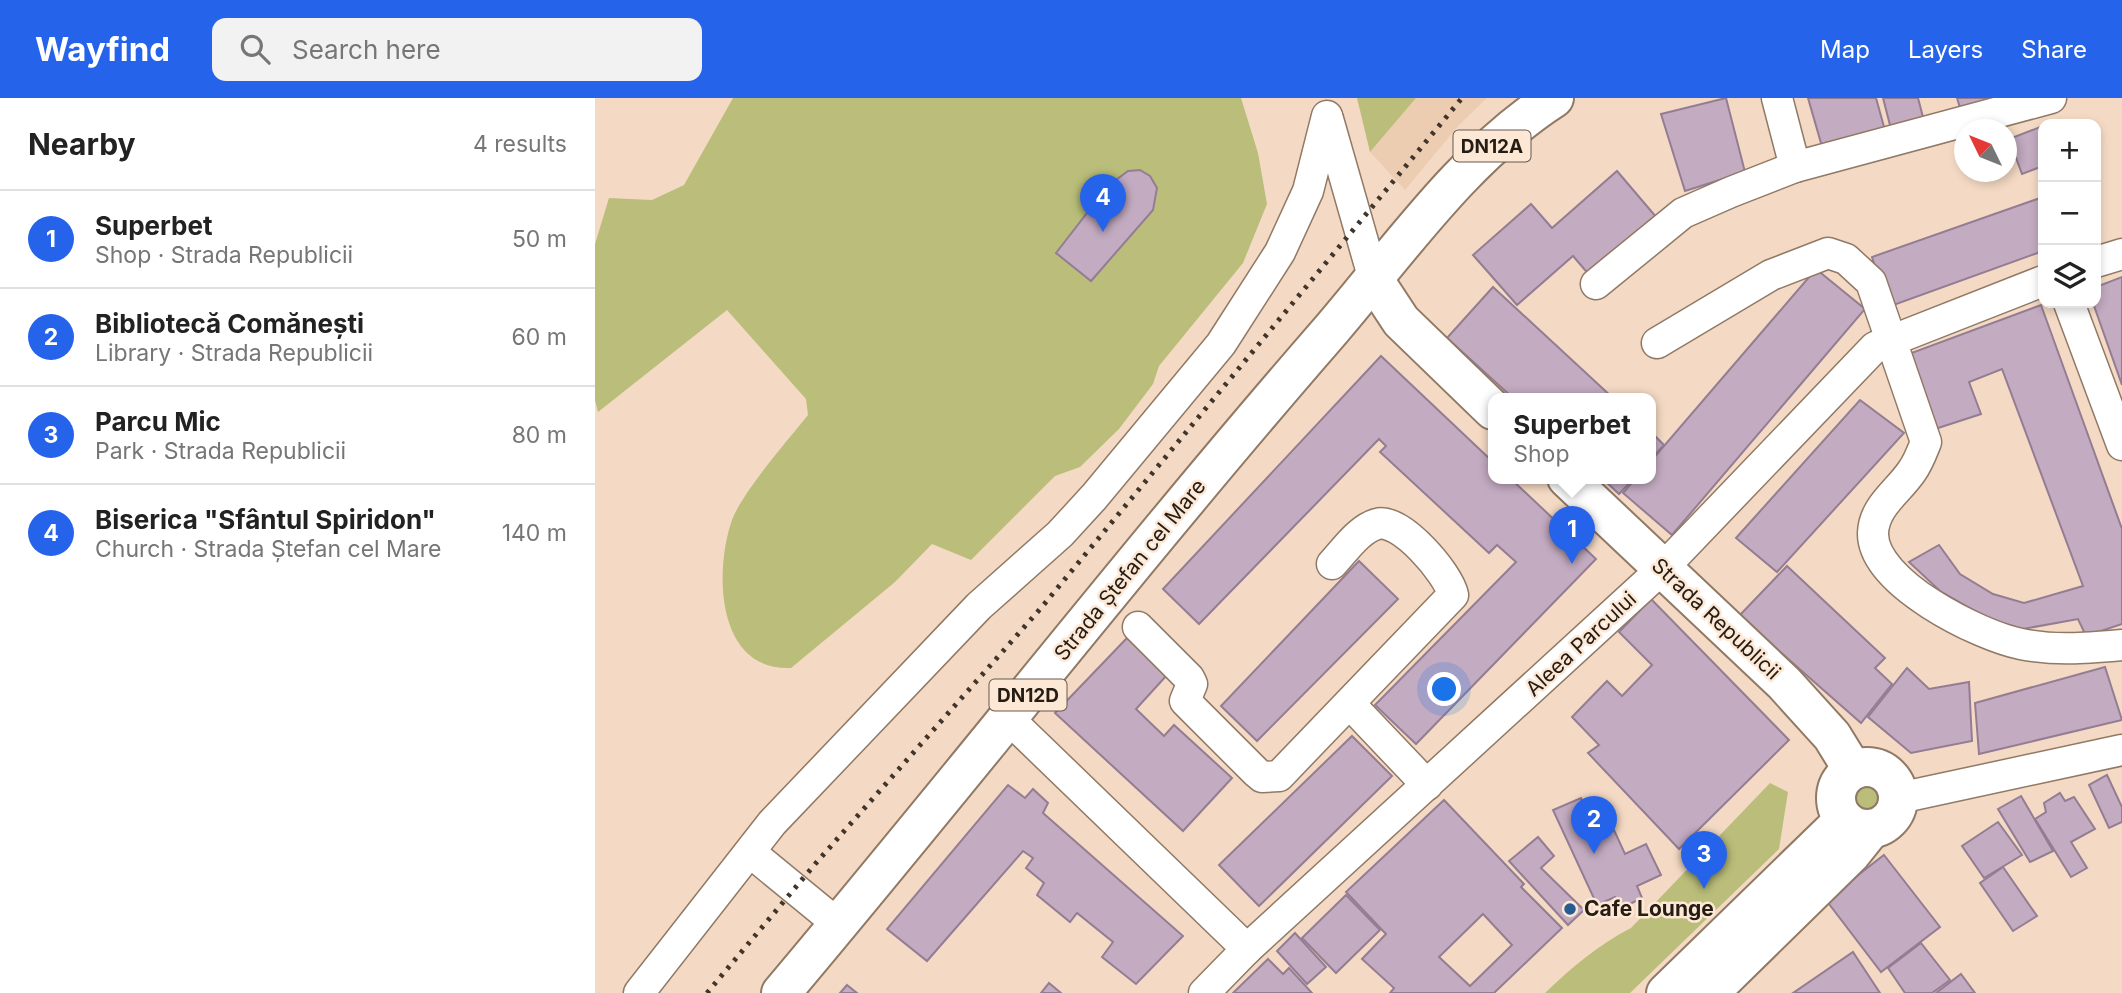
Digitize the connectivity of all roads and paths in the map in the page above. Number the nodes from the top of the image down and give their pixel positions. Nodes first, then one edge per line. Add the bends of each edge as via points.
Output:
1 (1554, 98) edge
2 (1777, 98) edge
3 (2052, 98) edge
4 (1324, 107) edge
5 (1795, 166) junction
6 (2122, 254) edge
7 (2101, 260) edge
8 (1374, 280) junction
9 (2038, 283) edge
10 (1597, 284) dead end
11 (2071, 308) edge
12 (1889, 341) junction
13 (1657, 343) dead end
14 (1488, 405) edge
15 (2122, 445) edge
16 (1573, 484) edge
17 (1332, 564) dead end
18 (1663, 568) junction
19 (1138, 627) dead end
20 (2122, 645) edge
21 (1350, 704) junction
22 (1009, 719) junction
23 (2122, 750) edge
24 (1853, 770) junction
25 (1427, 785) junction
26 (1899, 798) junction
27 (1857, 825) junction
28 (750, 852) junction
29 (839, 925) junction
30 (1247, 949) junction
31 (639, 993) edge
32 (781, 993) edge
33 (1204, 993) edge
34 (1666, 993) edge
35 (1709, 993) edge

1 - 8 street, DN12A via 1493,145
2 - 5 street
3 - 5 street
4 - 8 street
4 - 28 street via 1308,191 1280,251 1221,344 1094,498 970,615 772,823
5 - 10 street via 1683,213
6 - 7 street
8 - 14 street via 1401,321
8 - 22 street, Strada Ștefan cel Mare / DN12D
9 - 12 street, Aleea Parcului
11 - 15 street
12 - 13 street via 1871,282 1846,259 1828,253 1771,275
12 - 18 street, Aleea Parcului via 1875,347
12 - 20 street via 1926,442 1913,470 1880,508 1873,535 1883,560 1909,591 1963,624 2018,644 2065,650
16 - 18 street, Strada Republicii
17 - 21 street via 1366,529 1391,523 1444,575 1453,595
18 - 24 street, Strada Republicii via 1792,692 1832,736
18 - 25 street, Aleea Parcului
19 - 21 street via 1189,678 1192,684 1185,701 1262,777 1279,776 1288,769
21 - 25 street
22 - 29 street, Strada Ștefan cel Mare / DN12D
22 - 30 street
23 - 26 street
24 - 26 street via 1863,766 1884,771 1897,787
24 - 27 street via 1835,795 1839,813
25 - 30 street, Aleea Parcului
26 - 27 street via 1887,822
27 - 34 street
27 - 35 street via 1851,854
28 - 29 street
28 - 31 street
29 - 32 street, Strada Ștefan cel Mare / DN12D
30 - 33 street, Aleea Parcului

